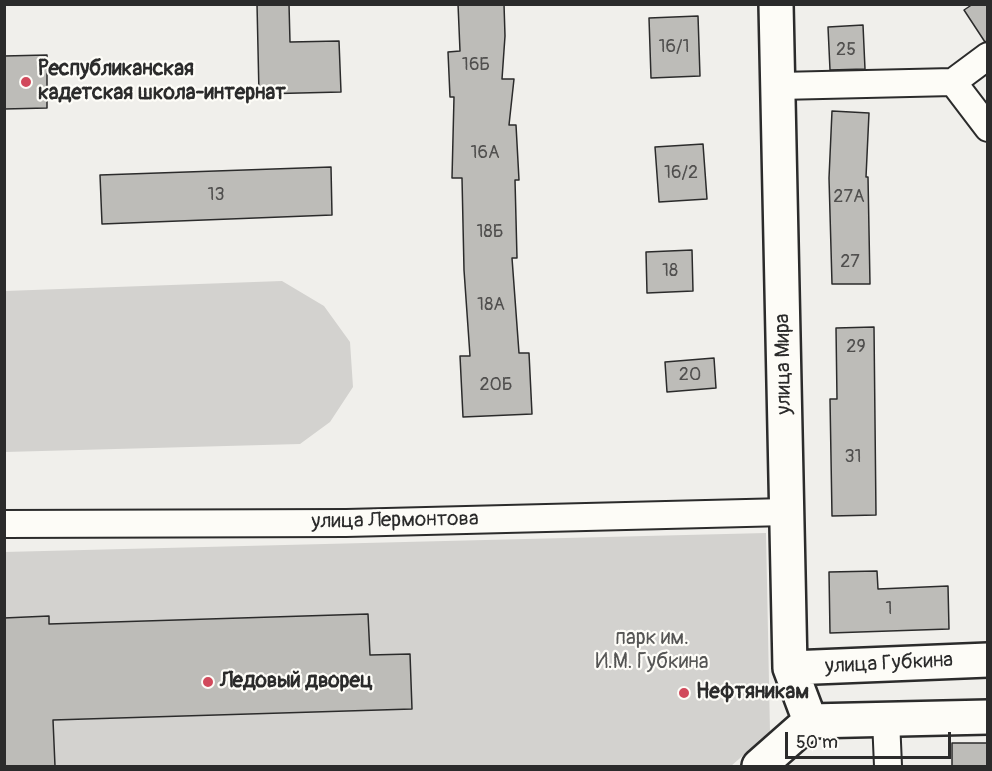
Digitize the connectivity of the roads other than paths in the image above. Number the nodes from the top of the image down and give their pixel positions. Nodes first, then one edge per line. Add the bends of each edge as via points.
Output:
1 (776, 4) edge
2 (987, 56) edge
3 (953, 82) junction
4 (779, 86) junction
5 (987, 128) edge
6 (786, 512) junction
7 (4, 525) edge
8 (987, 660) edge
9 (790, 668) junction
10 (987, 717) edge
11 (886, 719) junction
12 (810, 721) junction
13 (759, 766) edge
14 (888, 766) edge

1 - 4 street, улица Мира
2 - 3 street
3 - 4 street
3 - 5 street
4 - 6 street, улица Мира
6 - 7 street, улица Лермонтова via 345,523
6 - 9 street, улица Мира
8 - 9 street, улица Губкина
9 - 12 street, улица Мира
10 - 11 street
11 - 12 street
11 - 14 street
12 - 13 street

